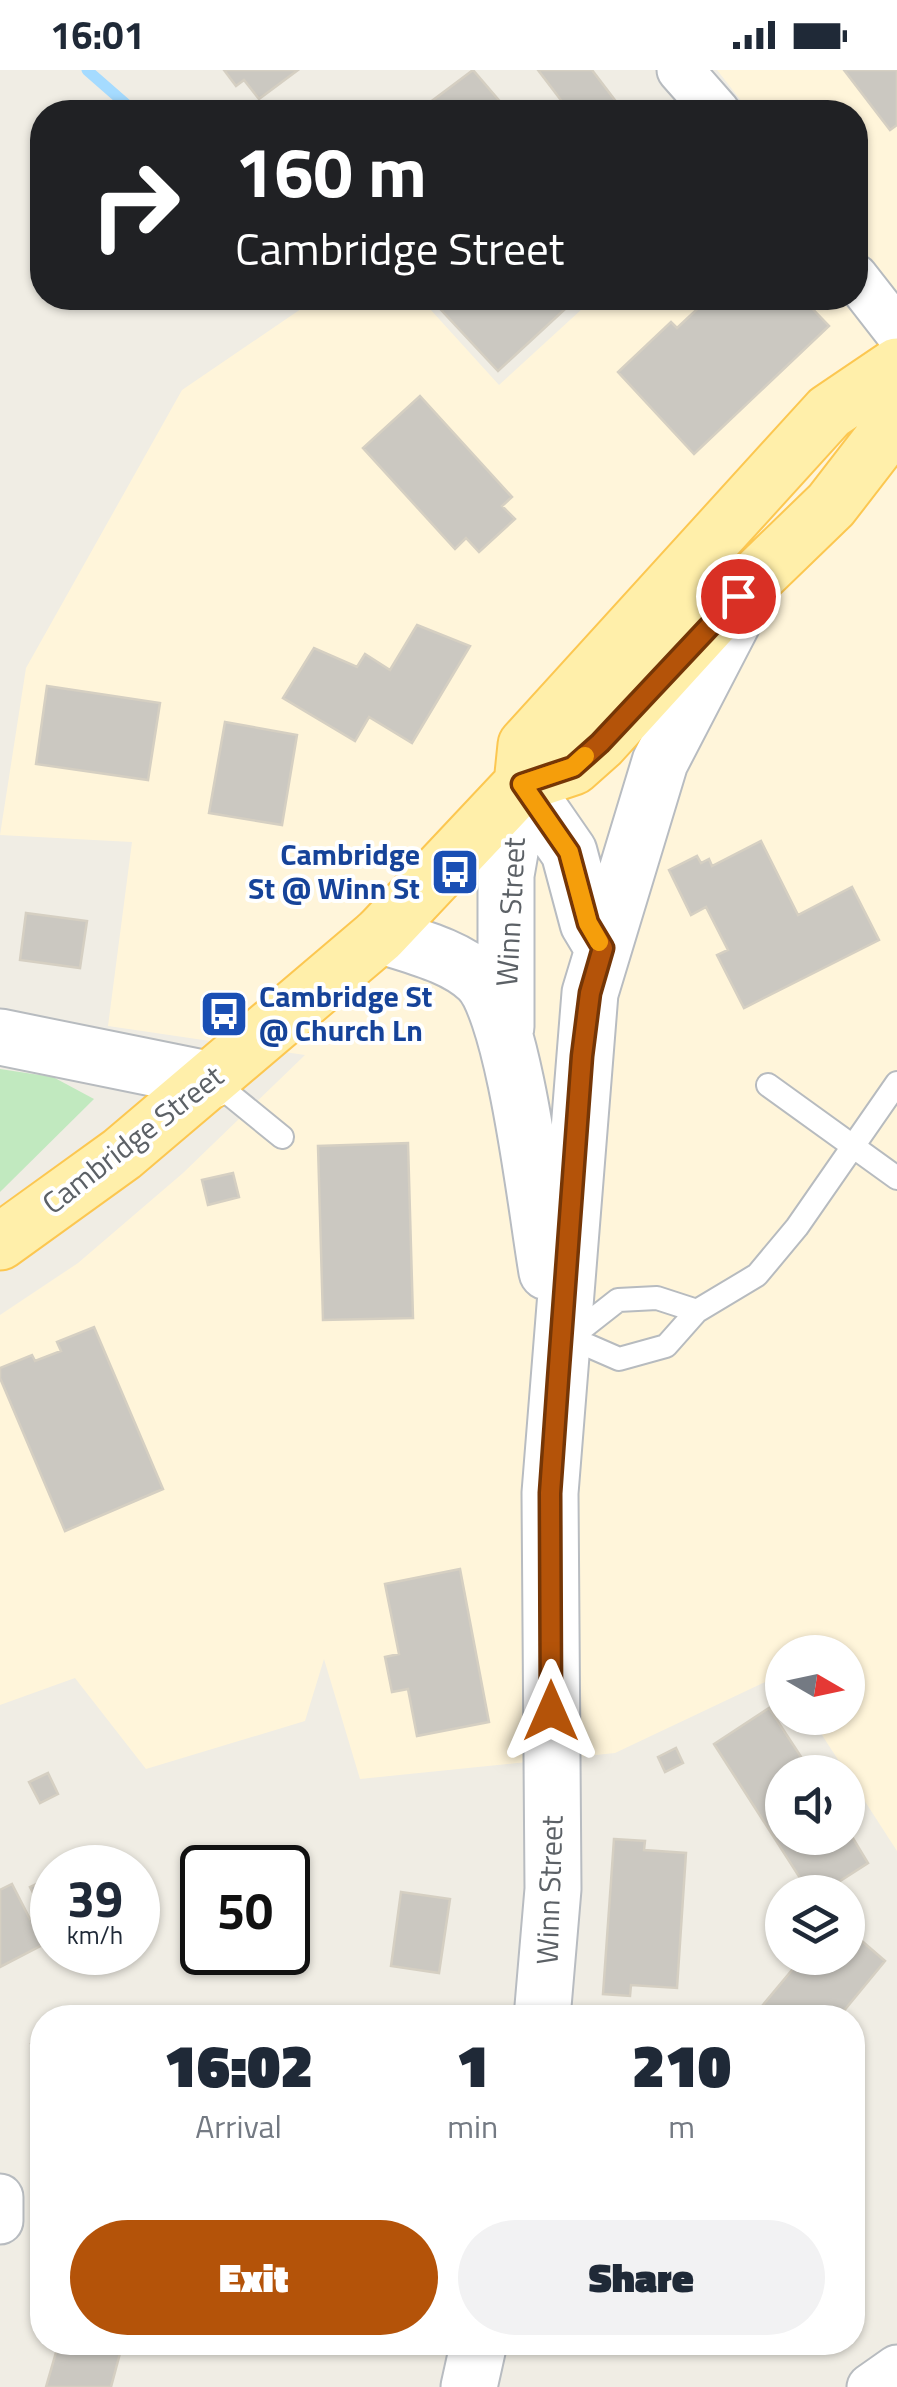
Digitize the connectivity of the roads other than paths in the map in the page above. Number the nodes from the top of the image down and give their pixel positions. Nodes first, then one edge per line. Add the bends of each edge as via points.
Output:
1 (680, 70) edge
2 (706, 100) edge
3 (868, 293) edge
4 (897, 331) edge
5 (897, 366) edge
6 (897, 401) edge
7 (765, 570) junction
8 (522, 784) junction
9 (380, 935) junction
10 (603, 948) junction
11 (0, 1037) edge
12 (506, 1045) junction
13 (212, 1080) junction
14 (897, 1083) edge
15 (768, 1085) dead end
16 (282, 1137) dead end
17 (854, 1146) junction
18 (897, 1178) edge
19 (0, 1242) edge
20 (697, 1311) junction
21 (567, 1340) junction
22 (543, 2005) edge
23 (0, 2197) edge
24 (0, 2221) edge
25 (476, 2355) edge
26 (897, 2368) edge
27 (469, 2387) edge
28 (870, 2387) edge

1 - 2 street
3 - 4 street
5 - 8 main road, Cambridge Street via 829,412 526,745
6 - 7 main road, Cambridge Street via 882,440 859,471
7 - 8 main road, Cambridge Street via 573,767
7 - 10 main road, Winn Street via 718,644 660,762
8 - 9 main road, Cambridge Street
8 - 10 main road, Winn Street via 569,852 588,923
8 - 12 main road, Winn Street via 506,875
9 - 12 main road, Winn Street via 479,980 494,1003
9 - 13 main road, Cambridge Street
10 - 21 main road, Winn Street via 582,1056
11 - 13 main road
12 - 21 main road, Winn Street
13 - 16 lane
13 - 19 main road, Cambridge Street
14 - 17 lane
15 - 17 lane
17 - 18 lane
17 - 20 lane via 756,1276
20 - 21 lane via 658,1298 618,1300
20 - 21 lane via 666,1346 620,1359
21 - 22 main road, Winn Street via 550,1507 553,1888
23 - 24 street
25 - 27 main road
26 - 28 street

